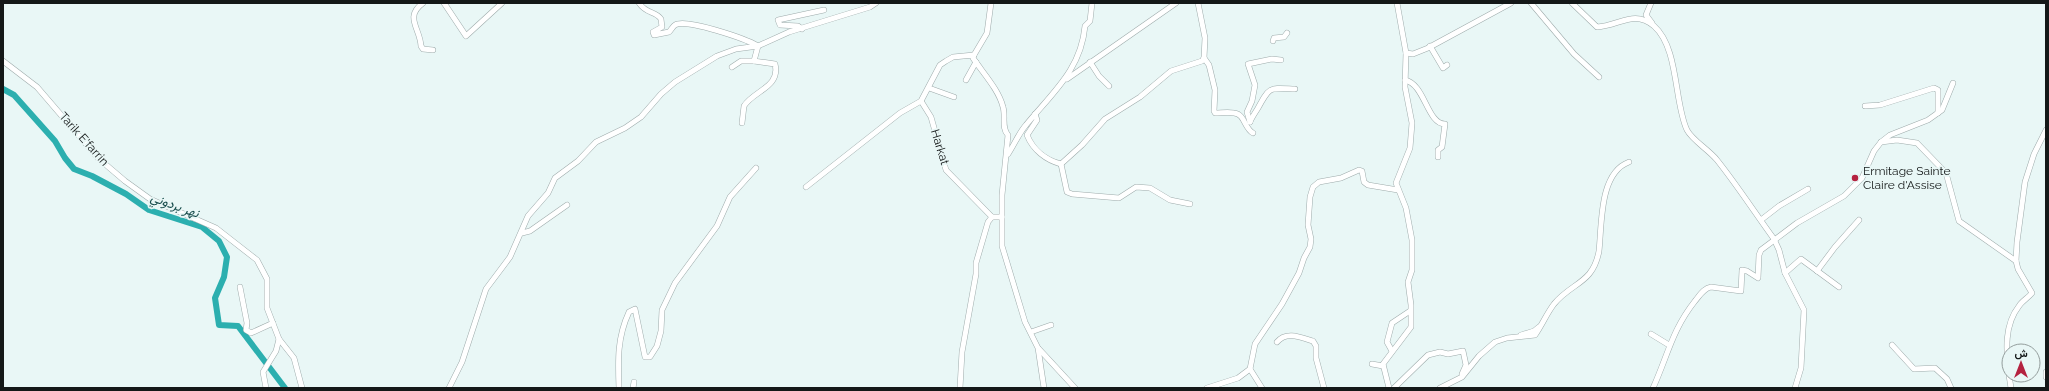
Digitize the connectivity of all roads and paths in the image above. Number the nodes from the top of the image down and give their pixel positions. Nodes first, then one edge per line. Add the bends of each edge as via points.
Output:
1 (423, 3) edge
2 (444, 3) edge
3 (502, 3) edge
4 (639, 3) edge
5 (876, 3) edge
6 (991, 3) edge
7 (1092, 3) edge
8 (1176, 3) edge
9 (1198, 3) edge
10 (1397, 3) edge
11 (1511, 3) edge
12 (1531, 3) edge
13 (1572, 3) edge
14 (1651, 3) edge
15 (824, 10) dead end
16 (1654, 26) junction
17 (802, 29) junction
18 (1287, 33) dead end
19 (1273, 42) dead end
20 (758, 46) junction
21 (1430, 46) junction
22 (433, 50) dead end
23 (1406, 53) junction
24 (974, 55) junction
25 (1204, 58) junction
26 (1281, 60) dead end
27 (3, 61) edge
28 (754, 61) junction
29 (976, 62) junction
30 (1090, 62) junction
31 (3, 64) edge
32 (1447, 65) dead end
33 (9, 66) junction
34 (732, 67) dead end
35 (1599, 77) dead end
36 (966, 80) dead end
37 (1405, 80) junction
38 (1062, 82) junction
39 (1953, 83) dead end
40 (1109, 86) dead end
41 (929, 88) junction
42 (1295, 90) dead end
43 (954, 97) dead end
44 (921, 101) junction
45 (912, 106) junction
46 (1865, 106) dead end
47 (926, 110) junction
48 (1938, 113) junction
49 (1036, 114) junction
50 (1250, 122) junction
51 (742, 123) dead end
52 (2046, 130) edge
53 (1881, 142) junction
54 (1007, 157) junction
55 (1438, 157) dead end
56 (1629, 162) dead end
57 (1061, 164) junction
58 (756, 168) dead end
59 (806, 187) dead end
60 (1808, 189) dead end
61 (1398, 190) junction
62 (1190, 204) dead end
63 (567, 205) dead end
64 (992, 217) junction
65 (1002, 217) junction
66 (1761, 220) junction
67 (1859, 220) dead end
68 (522, 233) junction
69 (1774, 239) junction
70 (2016, 261) junction
71 (1817, 271) junction
72 (1785, 273) junction
73 (240, 286) dead end
74 (1839, 287) dead end
75 (1410, 311) junction
76 (273, 324) junction
77 (1051, 325) dead end
78 (1031, 332) junction
79 (1651, 334) dead end
80 (278, 338) junction
81 (1277, 342) dead end
82 (2007, 343) edge
83 (1669, 345) junction
84 (1892, 345) dead end
85 (1038, 348) junction
86 (1392, 351) junction
87 (1372, 364) dead end
88 (1384, 366) junction
89 (1250, 369) junction
90 (2046, 372) edge
91 (2046, 377) edge
92 (1459, 379) junction
93 (634, 382) dead end
94 (266, 388) edge
95 (302, 388) edge
96 (449, 388) edge
97 (619, 388) edge
98 (633, 388) edge
99 (960, 388) edge
100 (1044, 388) edge
101 (1075, 388) edge
102 (1207, 388) edge
103 (1262, 388) edge
104 (1324, 388) edge
105 (1388, 388) edge
106 (1394, 388) edge
107 (1440, 388) edge
108 (1653, 388) edge
109 (1795, 388) edge
110 (1951, 388) edge

1 - 22 street via 413,14 415,26 423,49
2 - 3 street via 466,36
4 - 20 street via 648,12 661,18 662,27 654,32 654,35 669,32 675,25 685,23 722,32
5 - 17 street
6 - 24 street via 987,33
7 - 38 street via 1090,21 1086,26 1076,64
8 - 30 street
9 - 25 street via 1206,38
10 - 23 street
11 - 21 street via 1457,34
12 - 35 street via 1574,54
13 - 16 street via 1597,27 1635,18
14 - 16 street via 1646,14
15 - 17 street via 778,20 780,25 798,26
16 - 66 street via 1662,36 1669,53 1682,118 1687,130 1717,159
17 - 20 street
18 - 19 street via 1274,38
20 - 28 street
20 - 68 street via 730,50 689,72 661,94 641,118 596,142 578,161 555,178 548,193 528,216
21 - 23 street via 1413,54
21 - 32 street via 1443,68
23 - 37 street
24 - 29 street
24 - 41 street via 953,57 940,65
25 - 50 street via 1210,65 1215,113 1236,113 1241,116 1251,132
25 - 57 street via 1202,61 1172,71 1132,103 1105,119
26 - 50 street via 1272,59 1248,64 1255,85 1247,112
27 - 33 street, Tarik E'farrin
28 - 34 street via 741,61
28 - 51 street via 775,64 775,72 768,87 744,106
29 - 36 street
29 - 54 street via 1003,106 1005,132 1008,134
30 - 38 street
30 - 40 street
31 - 33 street
33 - 76 street, Tarik E'farrin via 37,87 98,158 141,194 216,228 257,260 267,279 266,304
37 - 55 street via 1412,82 1438,121 1445,124
37 - 61 street via 1411,113 1412,141 1396,181
38 - 49 street
39 - 48 street via 1942,110
41 - 43 street
41 - 44 street
42 - 50 street via 1278,89 1264,94
44 - 45 street
44 - 47 street, Harkat
45 - 47 street
45 - 59 street
46 - 48 street via 1880,105 1934,88 1938,90
47 - 64 street, Harkat via 946,170
48 - 53 street via 1928,120 1890,135
49 - 54 street via 1025,125
49 - 57 street via 1037,120 1027,135 1030,141 1043,156
52 - 70 street via 2034,154 2025,182
53 - 69 street via 1856,186
53 - 70 street via 1897,140 1917,143 1946,173 1960,221
54 - 65 street
56 - 92 street via 1620,168 1605,192 1599,251 1595,264 1582,282 1556,302 1535,335 1502,339 1490,346
57 - 62 street via 1067,192 1072,194 1119,198 1136,187 1144,187 1170,200
58 - 97 street via 730,197 717,226 675,283 662,310 661,331 657,346 650,357 645,357 635,310 629,312 621,330
60 - 66 street
61 - 75 street via 1406,208 1412,240 1412,270 1408,282
61 - 89 street via 1368,185 1364,182 1361,170 1316,185 1309,206 1310,247 1282,304 1254,344
63 - 68 street via 530,231
64 - 65 street
64 - 99 street via 988,222 976,263 962,352
65 - 78 street via 1003,252 1025,322
66 - 69 street
67 - 71 street via 1834,247
68 - 96 street via 510,257 486,289 462,362
69 - 72 street
69 - 83 street via 1760,252 1758,278 1742,270 1741,291 1712,287 1706,289 1683,317
70 - 82 street via 2020,274 2032,293 2017,308
71 - 72 street via 1802,259
71 - 74 street
72 - 109 street via 1804,310 1801,368
73 - 76 street via 246,330 251,333
75 - 86 street via 1410,330
75 - 86 street via 1392,323 1387,342
76 - 80 street, Tarik E'farrin
77 - 78 street
78 - 85 street
79 - 83 street
80 - 94 street via 276,351 264,369 262,377
80 - 95 street, Tarik E'farrin via 294,358
81 - 104 street via 1286,335 1313,341
83 - 108 street
84 - 110 street via 1914,369 1936,369
85 - 100 street
85 - 101 street
86 - 88 street via 1384,361
87 - 88 street
88 - 105 street
89 - 102 street via 1238,378
89 - 103 street
90 - 91 street
92 - 106 street via 1466,365 1463,351 1448,354 1440,352 1425,357
92 - 107 street
93 - 98 street

